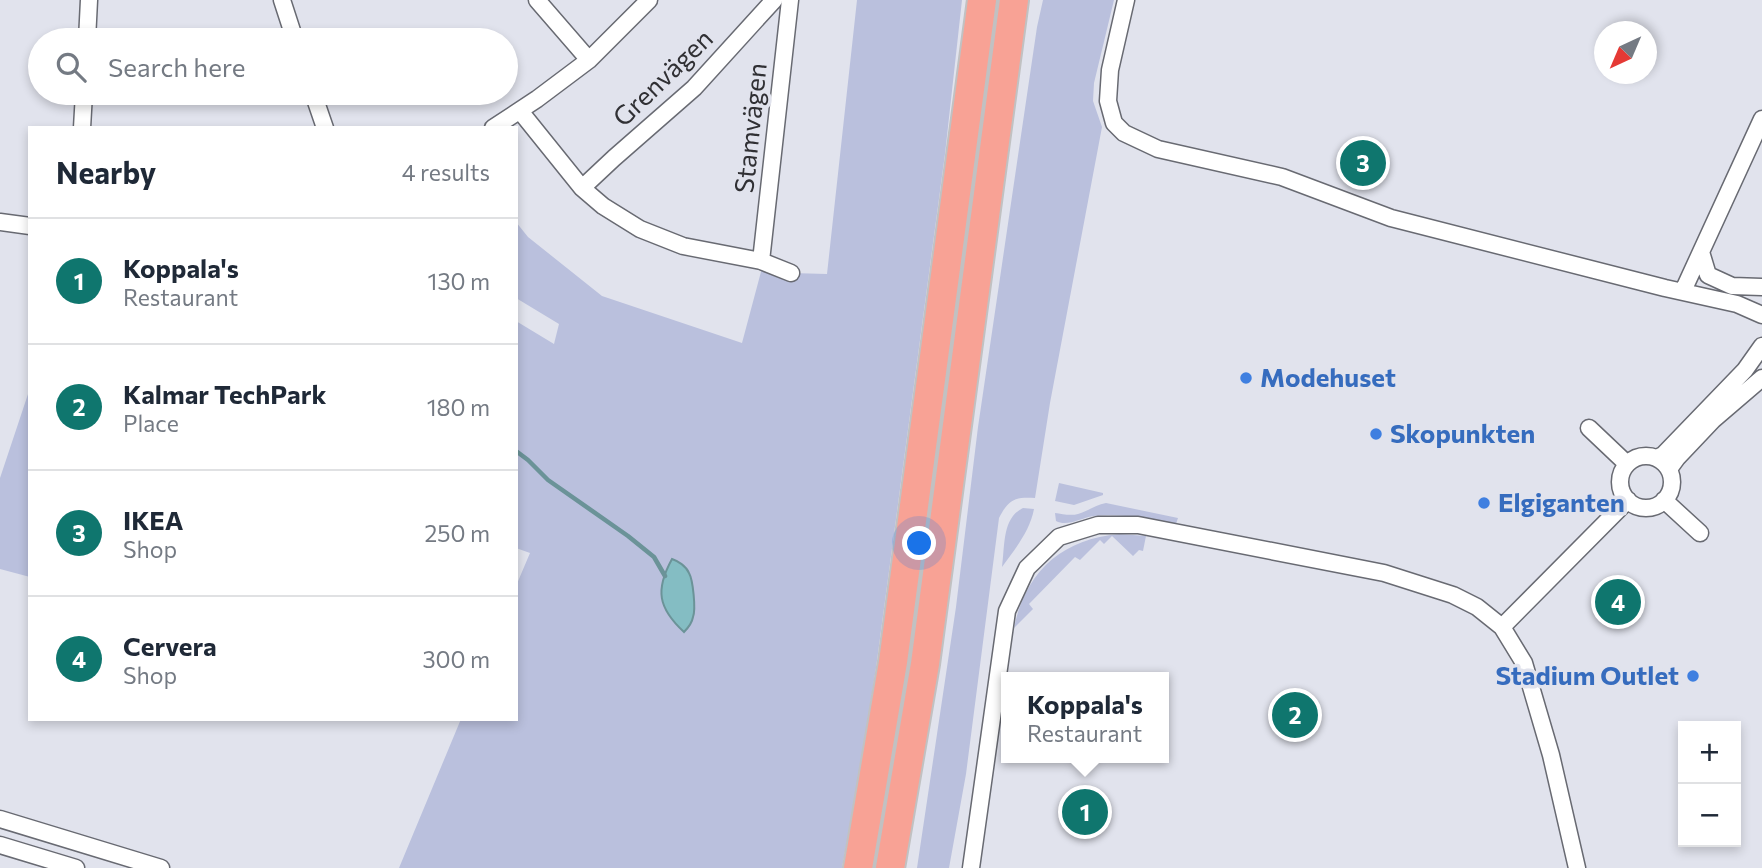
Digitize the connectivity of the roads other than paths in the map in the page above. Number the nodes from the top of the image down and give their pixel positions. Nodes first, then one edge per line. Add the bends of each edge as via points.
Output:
1 (89, 0) edge
2 (282, 0) edge
3 (537, 0) edge
4 (649, 0) edge
5 (774, 0) edge
6 (790, 0) edge
7 (982, 0) edge
8 (1014, 0) edge
9 (1126, 0) edge
10 (88, 28) edge
11 (291, 28) edge
12 (589, 60) junction
13 (83, 105) edge
14 (317, 105) edge
15 (520, 111) junction
16 (1762, 118) edge
17 (82, 126) edge
18 (324, 126) edge
19 (496, 126) edge
20 (582, 188) junction
21 (0, 222) edge
22 (28, 226) edge
23 (1701, 251) junction
24 (761, 261) junction
25 (791, 273) dead end
26 (1762, 287) edge
27 (1683, 291) junction
28 (1762, 315) edge
29 (1762, 346) edge
30 (1762, 378) edge
31 (1590, 428) dead end
32 (1627, 464) junction
33 (1663, 464) junction
34 (1628, 500) junction
35 (1664, 500) junction
36 (1700, 533) dead end
37 (1502, 627) junction
38 (0, 819) edge
39 (0, 845) edge
40 (76, 868) edge
41 (161, 868) edge
42 (858, 868) edge
43 (891, 868) edge
44 (971, 868) edge
45 (1577, 868) edge

1 - 10 street
2 - 11 street
3 - 12 street
4 - 12 street
5 - 20 street, Grenvägen via 694,88
6 - 24 street, Stamvägen
7 - 42 highway via 893,662
8 - 43 highway via 927,651
9 - 27 street via 1108,101 1114,123 1124,134 1158,149 1282,177 1391,218
12 - 15 street
13 - 17 street
14 - 18 street
15 - 19 street
15 - 20 street
16 - 23 street
20 - 24 street via 640,229 683,246
21 - 22 street
23 - 26 street via 1708,275 1732,285
23 - 27 street
24 - 25 street
27 - 28 street
29 - 33 street via 1745,370 1662,455
30 - 33 street via 1677,458
31 - 32 street
32 - 33 street via 1641,456
32 - 34 street via 1620,486
33 - 35 street via 1671,477
34 - 35 street via 1642,507
34 - 37 street
35 - 36 street
37 - 44 street via 1478,607 1453,595 1384,573 1138,525 1098,525 1059,537 1027,568 1007,611
37 - 45 street via 1524,663
38 - 41 street
39 - 40 street

